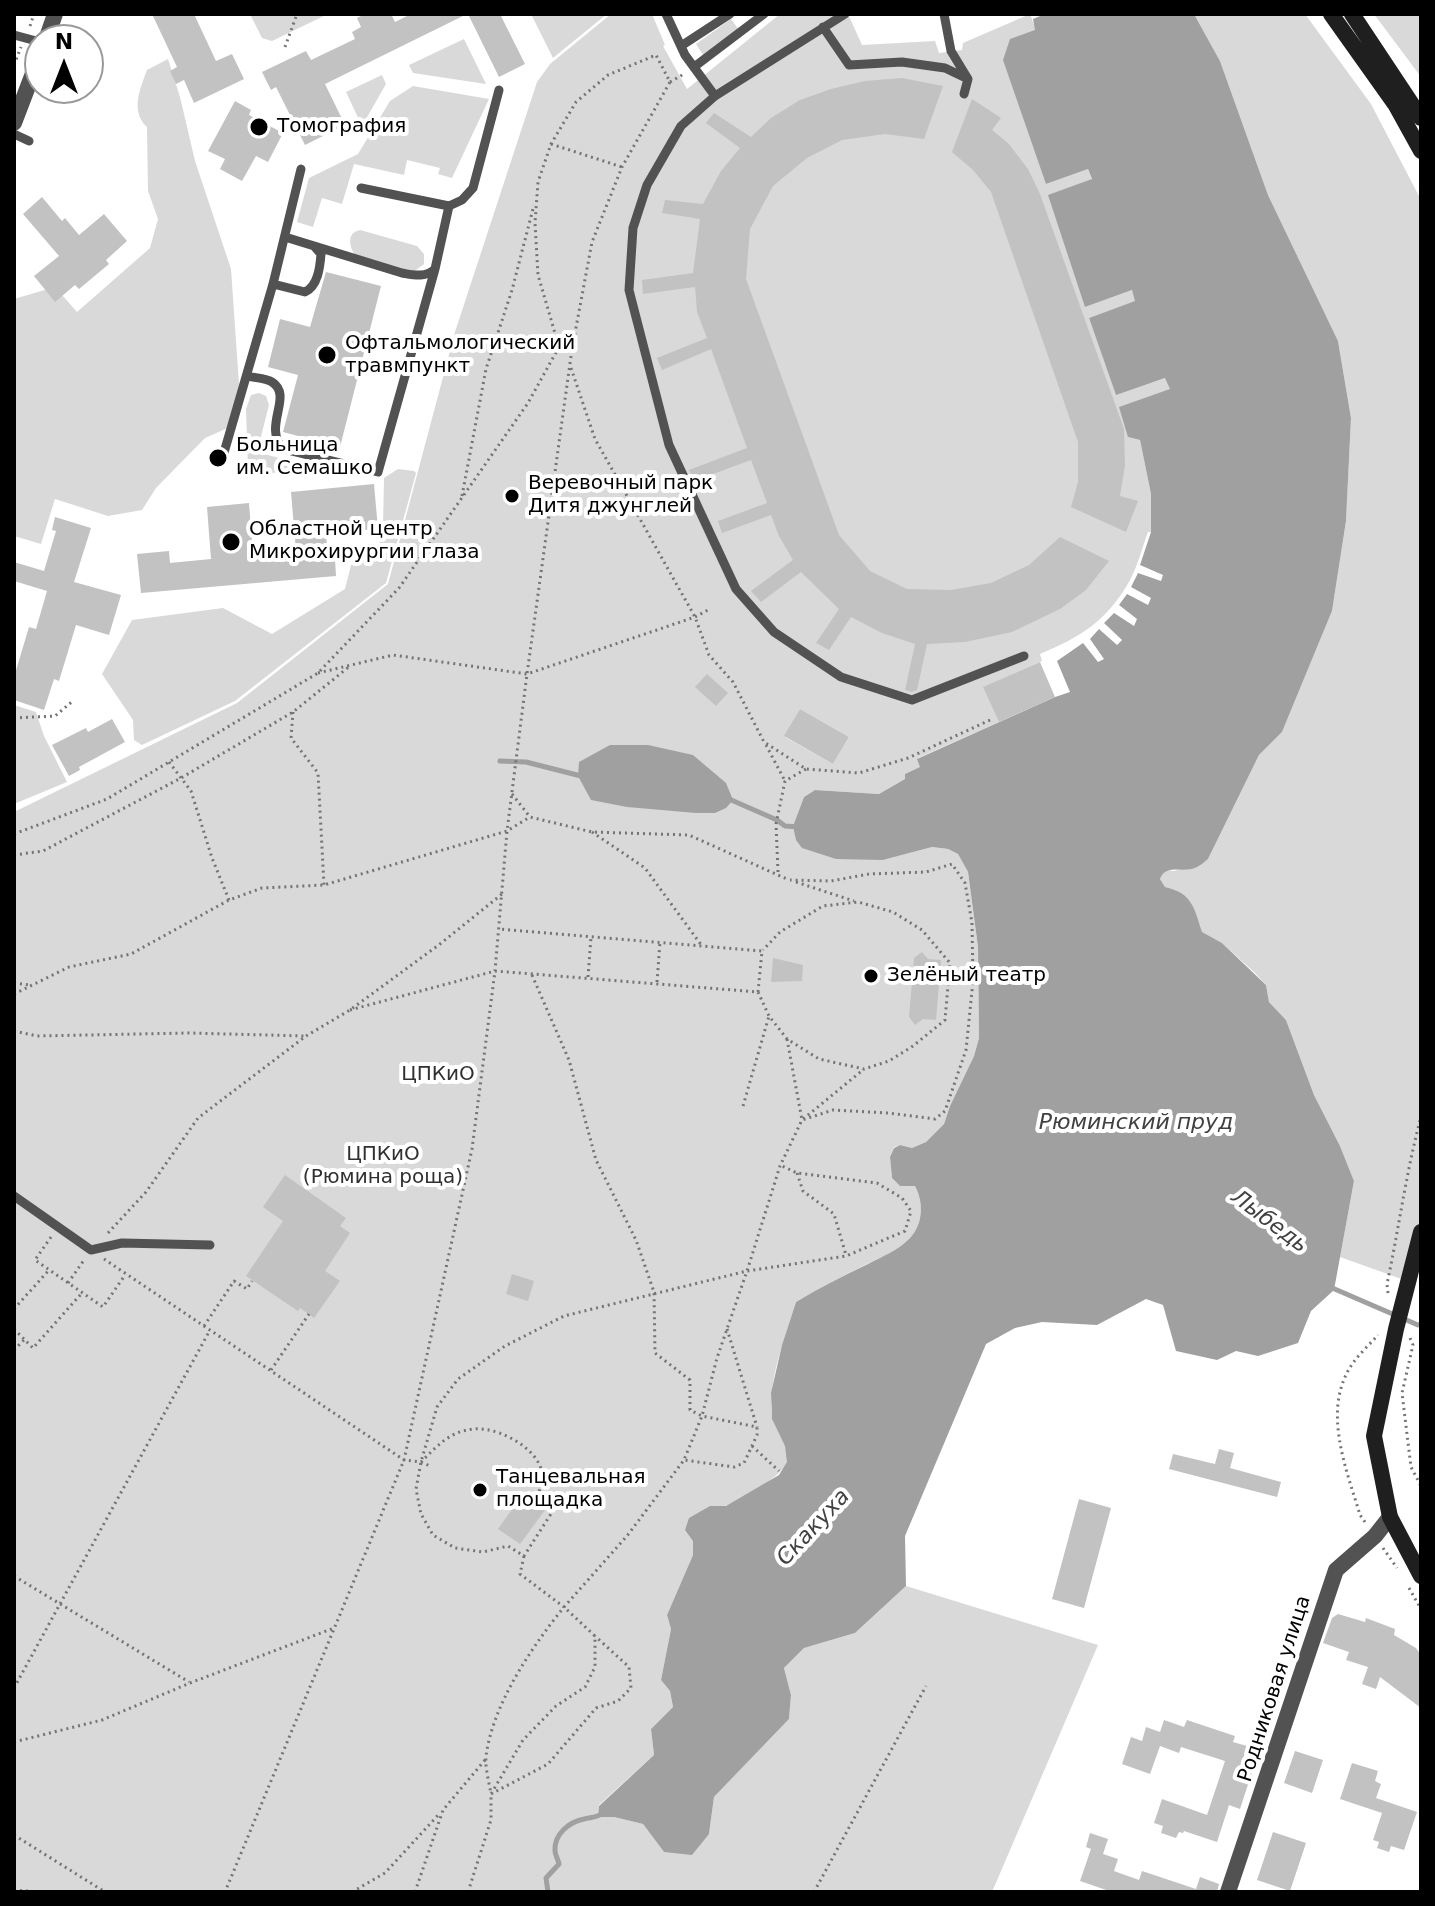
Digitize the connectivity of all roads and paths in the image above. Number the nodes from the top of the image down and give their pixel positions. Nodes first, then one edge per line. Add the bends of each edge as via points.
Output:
1 (297, 14) edge
2 (666, 14) edge
3 (730, 14) edge
4 (764, 14) edge
5 (845, 14) edge
6 (944, 14) edge
7 (1331, 14) edge
8 (1352, 14) edge
9 (823, 27) junction
10 (681, 46) junction
11 (285, 47) dead end
12 (694, 67) junction
13 (968, 79) junction
14 (499, 90) dead end
15 (964, 94) dead end
16 (715, 96) junction
17 (24, 97) edge
18 (1419, 113) edge
19 (14, 123) edge
20 (14, 134) edge
21 (29, 141) dead end
22 (551, 144) junction
23 (1421, 151) edge
24 (622, 167) junction
25 (301, 169) dead end
26 (361, 188) dead end
27 (537, 194) junction
28 (449, 206) junction
29 (285, 237) junction
30 (314, 246) junction
31 (435, 269) junction
32 (273, 284) junction
33 (570, 365) junction
34 (247, 376) junction
35 (223, 456) dead end
36 (461, 499) junction
37 (708, 610) dead end
38 (695, 617) junction
39 (1024, 656) dead end
40 (350, 665) junction
41 (318, 673) junction
42 (527, 674) junction
43 (74, 700) dead end
44 (293, 712) junction
45 (14, 718) edge
46 (990, 720) dead end
47 (764, 742) junction
48 (169, 762) junction
49 (806, 769) junction
50 (181, 778) junction
51 (785, 781) junction
52 (512, 794) junction
53 (530, 817) junction
54 (507, 831) junction
55 (592, 832) junction
56 (14, 834) edge
57 (14, 855) edge
58 (778, 873) junction
59 (790, 880) junction
60 (324, 885) junction
61 (502, 894) junction
62 (229, 900) junction
63 (858, 902) junction
64 (499, 929) junction
65 (591, 937) junction
66 (660, 942) junction
67 (702, 946) junction
68 (762, 951) junction
69 (495, 971) junction
70 (532, 974) junction
71 (587, 978) junction
72 (14, 983) edge
73 (657, 984) junction
74 (34, 985) junction
75 (758, 992) junction
76 (14, 994) edge
77 (350, 1010) junction
78 (769, 1016) junction
79 (14, 1031) edge
80 (306, 1036) junction
81 (787, 1039) junction
82 (864, 1069) junction
83 (743, 1106) dead end
84 (1421, 1117) edge
85 (802, 1120) junction
86 (780, 1166) junction
87 (797, 1173) junction
88 (14, 1196) edge
89 (57, 1227) junction
90 (1421, 1232) edge
91 (210, 1245) dead end
92 (91, 1250) junction
93 (846, 1256) junction
94 (49, 1270) junction
95 (747, 1271) junction
96 (126, 1274) junction
97 (252, 1281) dead end
98 (68, 1283) junction
99 (654, 1292) junction
100 (83, 1293) junction
101 (1388, 1294) dead end
102 (14, 1309) edge
103 (309, 1314) dead end
104 (204, 1326) junction
105 (14, 1329) edge
106 (727, 1329) junction
107 (210, 1330) junction
108 (1403, 1332) junction
109 (25, 1339) junction
110 (14, 1350) edge
111 (271, 1370) junction
112 (702, 1416) junction
113 (757, 1427) junction
114 (752, 1446) junction
115 (404, 1460) junction
116 (684, 1460) junction
117 (421, 1462) junction
118 (430, 1466) dead end
119 (779, 1471) dead end
120 (1421, 1486) edge
121 (1390, 1517) junction
122 (524, 1556) junction
123 (14, 1576) edge
124 (1421, 1576) edge
125 (61, 1604) junction
126 (564, 1607) junction
127 (335, 1627) junction
128 (595, 1636) junction
129 (190, 1683) junction
130 (926, 1686) dead end
131 (14, 1688) edge
132 (14, 1742) edge
133 (486, 1759) junction
134 (491, 1794) junction
135 (443, 1810) junction
136 (14, 1835) edge
137 (14, 1890) edge
138 (39, 1892) edge
139 (105, 1892) edge
140 (225, 1892) edge
141 (352, 1892) edge
142 (415, 1892) edge
143 (468, 1892) edge
144 (814, 1892) edge
145 (1228, 1892) edge

1 - 11 path
2 - 10 lane
3 - 10 lane
4 - 12 lane
5 - 9 lane
6 - 13 lane via 951,51
7 - 23 street via 1395,104
8 - 18 street
9 - 13 lane via 849,65 902,62 945,68
9 - 16 lane
10 - 12 lane
12 - 16 lane
13 - 15 lane
14 - 28 lane via 473,188
16 - 39 lane via 681,126 647,185 633,228 629,290 669,445 736,589 774,632 841,677 912,700
17 - 19 street
20 - 21 lane
22 - 24 path
22 - 24 path via 576,102 608,75 656,55 670,82
22 - 27 path
24 - 33 path via 592,242
25 - 29 lane
26 - 28 lane
27 - 36 path via 486,369
27 - 36 path via 538,275 559,347 528,403
28 - 31 lane
29 - 30 lane
29 - 32 lane
30 - 31 lane via 416,276
30 - 32 lane via 321,254 310,290
31 - 34 lane via 378,472 283,449 274,434 278,389 272,382
32 - 34 lane
33 - 38 path via 595,439
33 - 42 path
34 - 35 lane
36 - 41 path via 399,588
37 - 38 path
38 - 42 path
38 - 47 path via 709,655 733,682
40 - 41 path
40 - 42 path via 393,655
40 - 44 path
41 - 48 path
42 - 52 path
43 - 45 path via 55,716
44 - 50 path
44 - 60 path via 291,738 318,773
46 - 49 path via 908,758 859,773
47 - 49 path
47 - 51 path
48 - 50 path
48 - 56 path via 107,799
49 - 51 path
50 - 57 path via 43,851
50 - 62 path via 191,791
51 - 58 path via 776,824
52 - 53 path
52 - 54 path
53 - 54 path
53 - 55 path
54 - 60 path
54 - 61 path
55 - 58 path via 689,835
55 - 67 path via 645,868
58 - 59 path
59 - 63 path
59 - 85 path via 926,872 952,864 965,883 972,923 966,1050 945,1111 935,1119 833,1110
60 - 62 path via 262,888
61 - 64 path
61 - 77 path
62 - 74 path via 131,954 69,967
63 - 68 path via 823,906 780,932
63 - 82 path via 893,912 922,930 950,963 945,1020 889,1061
64 - 65 path
64 - 69 path
65 - 66 path
65 - 71 path
66 - 67 path
66 - 73 path
67 - 68 path
68 - 75 path
69 - 70 path
69 - 77 path
69 - 115 path via 472,1149
70 - 71 path
70 - 99 path via 569,1060 596,1160 636,1240
71 - 73 path
72 - 74 path
73 - 75 path
74 - 76 path
75 - 78 path
77 - 80 path
78 - 81 path
78 - 83 path
79 - 80 path via 37,1036
80 - 92 path via 198,1118 146,1192
81 - 82 path via 819,1059
81 - 85 path
82 - 85 path
84 - 101 path
85 - 86 path
86 - 87 path
86 - 95 path
87 - 93 path via 803,1191 834,1214
87 - 93 path via 877,1183 902,1198 911,1211 905,1231
88 - 89 lane
89 - 92 lane
89 - 94 path via 35,1260
90 - 108 street via 1401,1308
91 - 92 lane via 122,1243
92 - 96 path
92 - 98 path
93 - 95 path
94 - 98 path
94 - 102 path
95 - 99 path
95 - 106 path
96 - 100 path via 103,1307
96 - 104 path
97 - 104 path via 247,1289 234,1281
98 - 100 path
99 - 112 path via 655,1353 690,1380 690,1410
99 - 117 path via 564,1316 505,1346 458,1379 437,1407
100 - 109 path via 33,1348
103 - 111 path
104 - 107 path
105 - 109 path
106 - 112 path
106 - 113 path
107 - 111 path
107 - 125 path
108 - 120 path via 1413,1345 1402,1393 1411,1467
108 - 121 street via 1374,1436
109 - 110 path
111 - 115 path
112 - 113 path
112 - 116 path
113 - 114 path
114 - 116 path via 744,1463 734,1467
114 - 119 path
115 - 117 path
115 - 127 path
116 - 126 path
117 - 118 path
117 - 122 path via 416,1489 433,1535 455,1548 483,1552 508,1546
117 - 122 path via 443,1439 473,1429 497,1430 517,1440 535,1457 541,1472 538,1493 556,1506
121 - 124 street
121 - 145 street, Родниковая улица via 1336,1570
122 - 126 path via 520,1574
123 - 125 path
125 - 129 path
125 - 131 path
126 - 128 path
126 - 133 path via 539,1638 497,1712
127 - 129 path
127 - 140 path
128 - 134 path via 595,1667 585,1687 556,1706 523,1740
128 - 134 path via 629,1667 631,1688 618,1701 596,1708 548,1764
129 - 132 path via 102,1720
130 - 144 path
133 - 134 path
133 - 135 path
134 - 143 path via 491,1820
135 - 141 path via 385,1873
135 - 142 path
136 - 139 path
137 - 138 path

